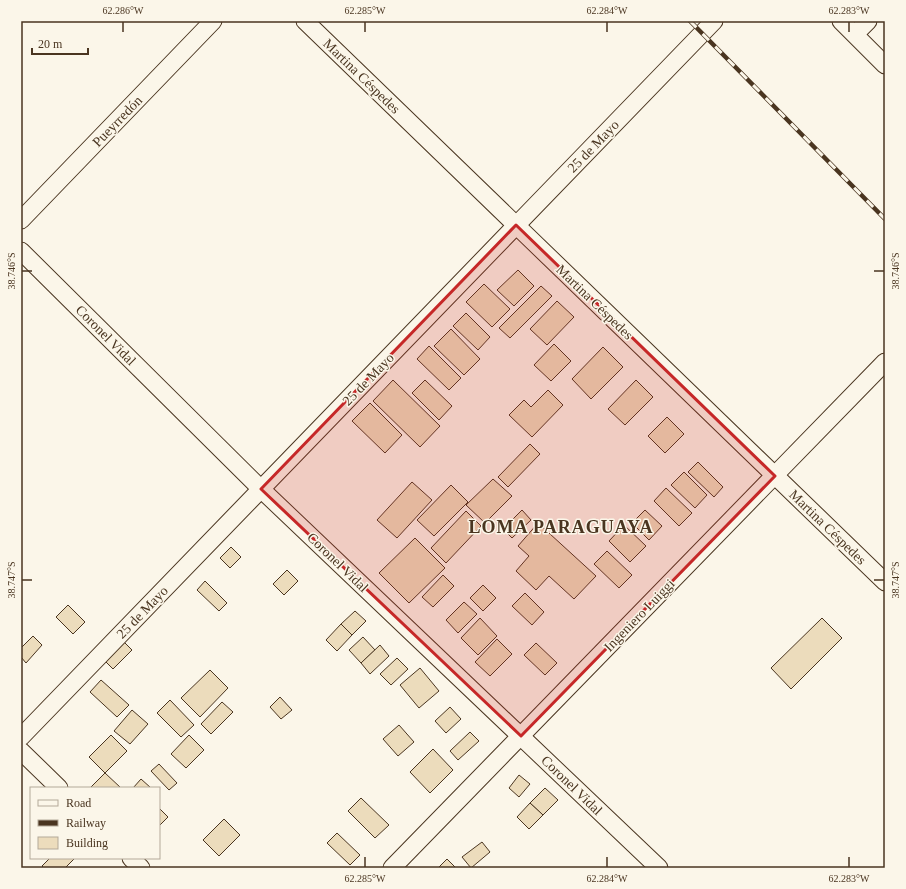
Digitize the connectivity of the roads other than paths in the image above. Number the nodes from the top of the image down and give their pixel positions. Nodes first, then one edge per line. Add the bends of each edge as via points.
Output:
1 (213, 21) edge
2 (305, 21) edge
3 (714, 21) edge
4 (841, 21) edge
5 (868, 21) edge
6 (855, 34) junction
7 (885, 64) edge
8 (21, 220) edge
9 (516, 225) junction
10 (21, 250) edge
11 (885, 362) edge
12 (775, 476) junction
13 (261, 489) junction
14 (885, 582) edge
15 (521, 736) junction
16 (21, 737) edge
17 (21, 751) edge
18 (58, 787) edge
19 (132, 859) edge
20 (141, 868) edge
21 (392, 868) edge
22 (659, 868) edge

1 - 8 street, Pueyrredón
2 - 9 street, Martina Céspedes
3 - 9 street, 25 de Mayo
4 - 6 street
5 - 6 street
6 - 7 street
9 - 12 street, Martina Céspedes
9 - 13 street, 25 de Mayo
10 - 13 street, Coronel Vidal
11 - 12 street, Ingeniero Luiggi
12 - 14 street, Martina Céspedes
12 - 15 street, Ingeniero Luiggi
13 - 15 street, Coronel Vidal
13 - 16 street, 25 de Mayo
15 - 21 street, Ingeniero Luiggi
15 - 22 street, Coronel Vidal
17 - 18 street
19 - 20 street

